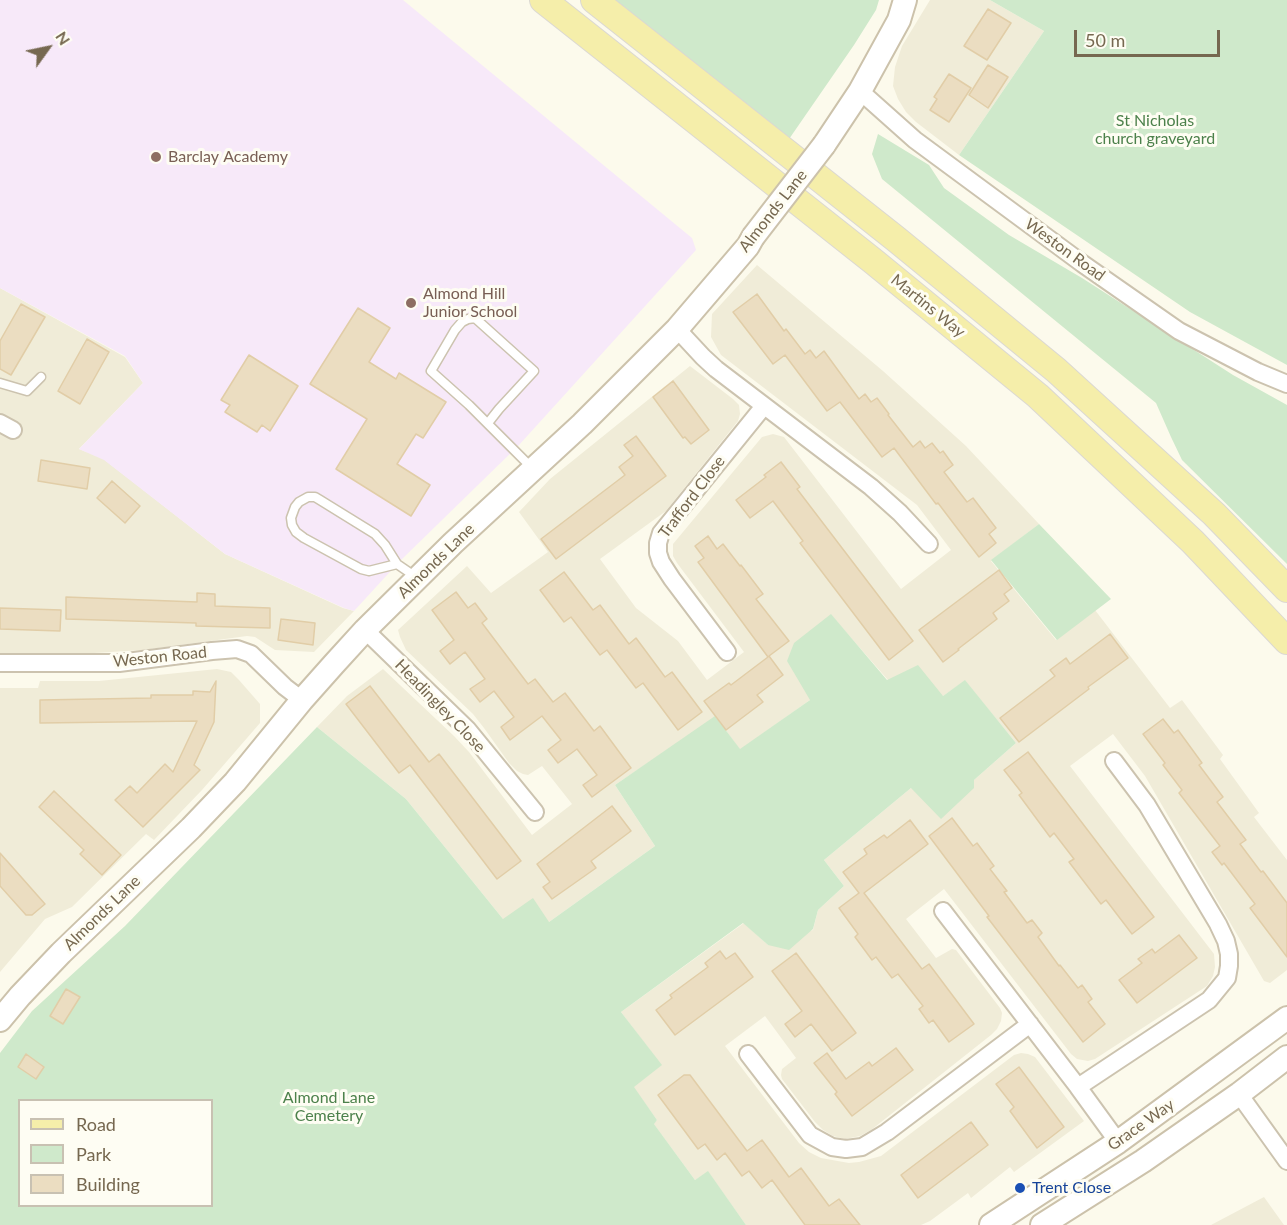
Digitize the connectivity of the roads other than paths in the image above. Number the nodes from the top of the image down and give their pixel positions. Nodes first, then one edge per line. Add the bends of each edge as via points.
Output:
1 (543, 0) edge
2 (594, 0) edge
3 (905, 0) edge
4 (860, 91) junction
5 (676, 329) junction
6 (40, 377) dead end
7 (0, 383) edge
8 (1287, 384) edge
9 (764, 406) junction
10 (489, 423) junction
11 (533, 469) junction
12 (929, 544) dead end
13 (397, 564) junction
14 (418, 578) junction
15 (1287, 589) edge
16 (365, 630) junction
17 (1287, 641) edge
18 (727, 652) dead end
19 (0, 663) edge
20 (302, 700) junction
21 (1114, 761) dead end
22 (535, 812) dead end
23 (943, 911) dead end
24 (1287, 1018) edge
25 (0, 1020) edge
26 (1030, 1024) junction
27 (748, 1054) dead end
28 (1287, 1057) edge
29 (1078, 1087) junction
30 (1239, 1094) junction
31 (1118, 1142) junction
32 (1287, 1161) edge
33 (991, 1225) edge
34 (1042, 1225) edge

1 - 17 main road, Martins Way via 1038,396 1193,542
2 - 15 main road via 1056,370 1214,514
3 - 4 street, Almonds Lane via 899,20
4 - 5 street, Almonds Lane, bridge via 748,246
4 - 8 street, Weston Road via 915,140 1179,331
5 - 9 street via 716,369
5 - 11 street, Almonds Lane
6 - 7 lane via 27,391
9 - 12 street via 871,487
9 - 18 street, Trafford Close via 661,533 658,543 661,562
10 - 10 lane via 431,371 455,330 468,319 475,318 534,371
10 - 11 lane
11 - 14 street, Almonds Lane
13 - 13 lane via 369,571 361,569 304,538 292,525 295,507 304,498 315,497 375,534
13 - 14 lane
14 - 16 street, Almonds Lane
16 - 20 street, Almonds Lane
16 - 22 street, Headingley Close via 468,730
19 - 20 street, Weston Road via 119,663 237,650 251,654
20 - 25 street, Almonds Lane via 235,782 61,953
21 - 29 street via 1148,805 1218,924 1226,941 1229,966 1227,978 1209,1000
23 - 26 street
24 - 31 street, Grace Way
26 - 27 street via 887,1132 862,1147 846,1149 832,1147 810,1135
26 - 29 street
28 - 30 street, Grace Way
29 - 31 street
30 - 32 street
30 - 34 street, Grace Way
31 - 33 street, Grace Way

